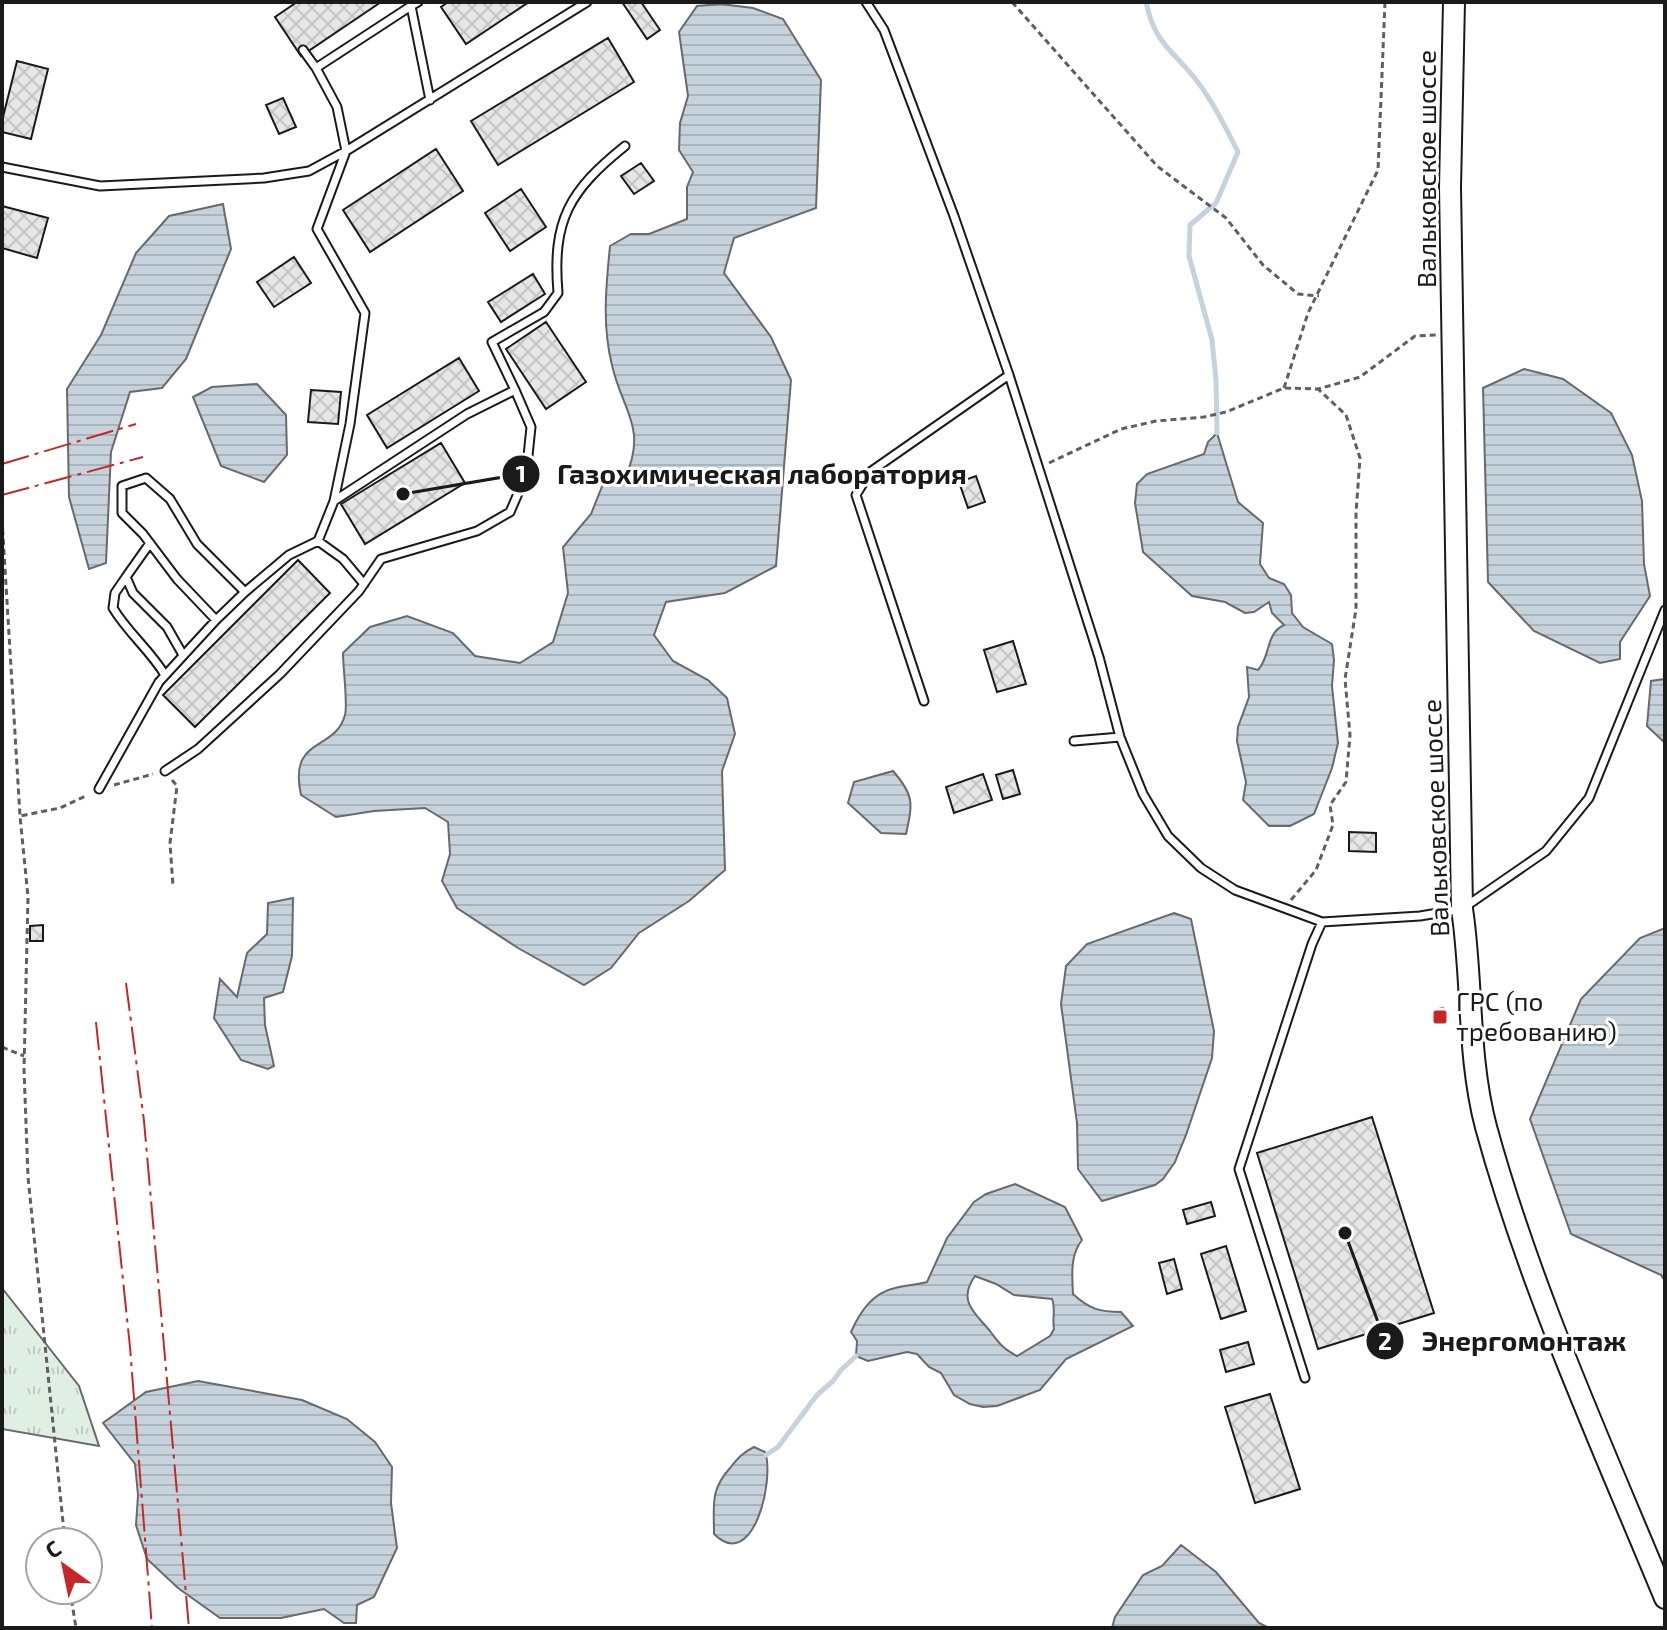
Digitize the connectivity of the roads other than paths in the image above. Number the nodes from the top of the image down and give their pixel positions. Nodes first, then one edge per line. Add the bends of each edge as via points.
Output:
1 (587, 2) edge
2 (866, 2) edge
3 (1454, 2) edge
4 (415, 4) edge
5 (303, 50) dead end
6 (316, 68) junction
7 (430, 100) junction
8 (625, 146) dead end
9 (346, 151) junction
10 (2, 167) edge
11 (1009, 375) junction
12 (515, 390) junction
13 (334, 501) junction
14 (318, 541) junction
15 (150, 543) junction
16 (126, 577) junction
17 (364, 584) junction
18 (245, 592) junction
19 (1665, 610) edge
20 (216, 620) junction
21 (183, 655) junction
22 (165, 675) junction
23 (924, 701) dead end
24 (1120, 737) junction
25 (1074, 741) dead end
26 (165, 771) road end
27 (99, 789) road end
28 (1462, 909) junction
29 (1322, 922) junction
30 (1305, 1378) dead end
31 (1665, 1598) edge

1 - 7 lane
2 - 11 lane via 884,30
3 - 28 main road, Вальковское шоссе via 1450,187
4 - 6 lane
4 - 7 lane
5 - 6 lane
6 - 9 lane via 337,107
7 - 9 lane
8 - 12 lane via 593,172 558,232 558,293 544,312 492,342
9 - 10 lane via 309,171 264,178 100,186
9 - 13 lane via 317,229 365,313
11 - 23 lane via 870,472 856,495
11 - 24 lane
12 - 13 lane via 467,414
12 - 17 lane via 531,427 526,475 510,512 477,531 381,559
13 - 14 lane
14 - 17 lane
14 - 18 lane via 289,555
15 - 16 lane
15 - 18 lane via 122,513 122,486 146,478 170,499 197,544
15 - 20 lane
16 - 21 lane
16 - 22 lane via 113,608
17 - 26 lane via 280,674 198,749
18 - 20 lane
19 - 28 lane via 1589,798 1546,851
20 - 21 lane
21 - 22 lane
22 - 27 lane
24 - 25 lane
24 - 29 lane via 1143,794 1168,836 1201,868 1235,890
28 - 29 lane
28 - 31 main road, Вальковское шоссе via 1472,1052 1485,1124 1556,1331
29 - 30 lane via 1239,1169

